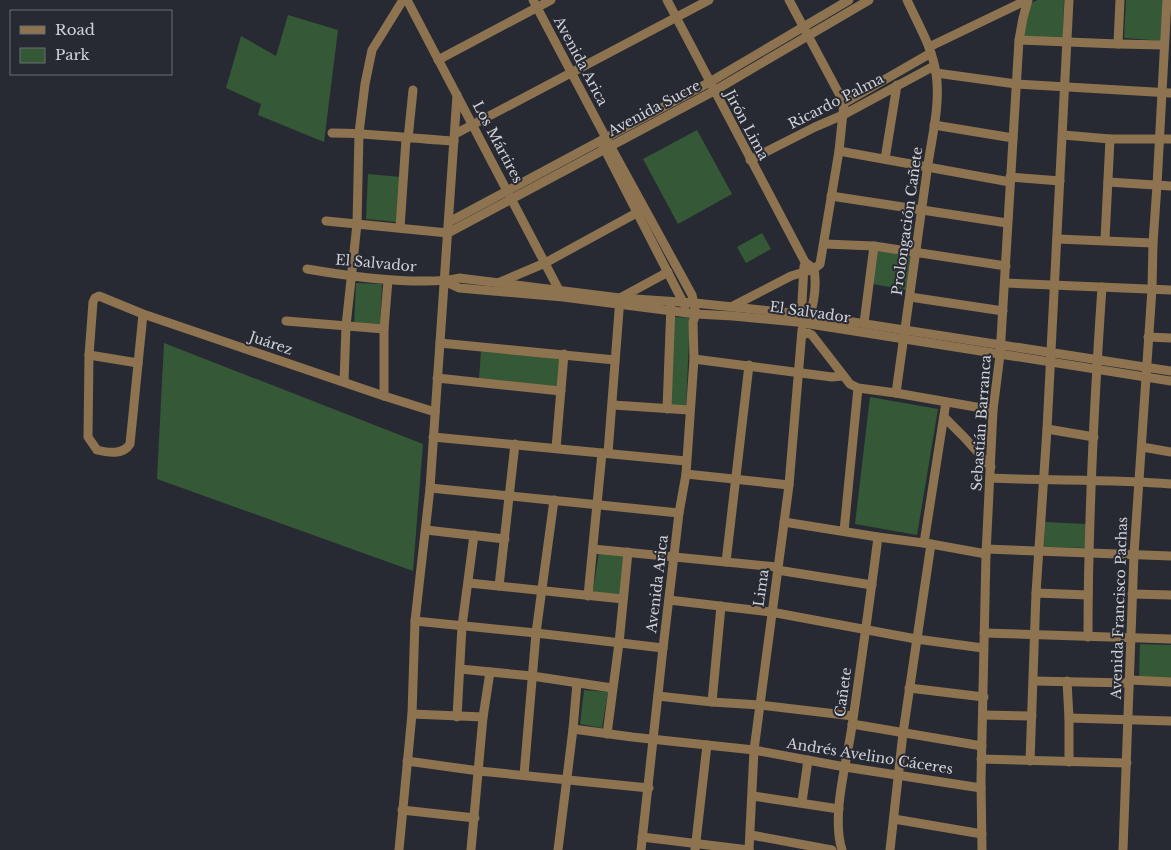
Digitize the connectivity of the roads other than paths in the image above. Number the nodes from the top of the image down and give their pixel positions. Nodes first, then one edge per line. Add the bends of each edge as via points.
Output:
1 (403, 0) edge
2 (408, 0) edge
3 (526, 0) edge
4 (551, 0) edge
5 (667, 0) edge
6 (709, 0) edge
7 (789, 0) edge
8 (849, 0) edge
9 (869, 0) edge
10 (907, 0) edge
11 (1027, 0) edge
12 (1069, 0) edge
13 (1120, 0) edge
14 (1167, 0) edge
15 (534, 6) edge
16 (676, 17) junction
17 (803, 26) junction
18 (809, 36) junction
19 (1019, 40) junction
20 (1067, 42) junction
21 (1118, 44) junction
22 (1164, 45) junction
23 (931, 50) junction
24 (438, 60) junction
25 (935, 69) junction
26 (569, 74) junction
27 (710, 82) junction
28 (1016, 84) junction
29 (897, 85) junction
30 (1065, 88) junction
31 (413, 90) dead end
32 (714, 91) junction
33 (1167, 93) edge
34 (457, 95) junction
35 (844, 103) junction
36 (843, 115) junction
37 (472, 125) junction
38 (934, 125) junction
39 (332, 133) dead end
40 (360, 133) junction
41 (1063, 135) junction
42 (454, 138) junction
43 (1013, 138) junction
44 (407, 139) junction
45 (603, 139) junction
46 (1110, 139) junction
47 (1159, 139) junction
48 (1171, 140) edge
49 (608, 148) junction
50 (839, 151) junction
51 (885, 159) junction
52 (750, 160) junction
53 (928, 167) junction
54 (1010, 179) junction
55 (1060, 181) junction
56 (1108, 182) junction
57 (1157, 185) junction
58 (1171, 186) edge
59 (508, 190) junction
60 (831, 196) junction
61 (512, 199) junction
62 (641, 210) junction
63 (922, 210) junction
64 (326, 221) dead end
65 (449, 222) junction
66 (357, 224) junction
67 (1007, 224) junction
68 (400, 228) junction
69 (448, 233) junction
70 (1057, 238) junction
71 (1105, 239) junction
72 (1153, 242) junction
73 (825, 244) junction
74 (874, 246) junction
75 (917, 253) junction
76 (804, 262) junction
77 (545, 263) junction
78 (1006, 266) junction
79 (307, 269) dead end
80 (814, 269) junction
81 (668, 272) junction
82 (803, 272) junction
83 (351, 276) junction
84 (388, 280) junction
85 (444, 282) junction
86 (498, 283) junction
87 (1005, 283) junction
88 (1054, 284) junction
89 (1102, 287) junction
90 (1152, 289) junction
91 (1171, 290) edge
92 (561, 294) junction
93 (910, 297) junction
94 (620, 301) junction
95 (684, 303) junction
96 (695, 303) junction
97 (671, 306) junction
98 (731, 307) junction
99 (1003, 312) junction
100 (143, 314) junction
101 (692, 316) junction
102 (286, 321) dead end
103 (804, 323) junction
104 (864, 323) junction
105 (346, 326) junction
106 (384, 329) junction
107 (905, 329) junction
108 (1148, 337) junction
109 (1171, 338) edge
110 (903, 340) junction
111 (440, 343) junction
112 (1001, 345) junction
113 (1050, 353) junction
114 (564, 354) junction
115 (89, 355) junction
116 (1000, 355) junction
117 (694, 359) junction
118 (616, 360) junction
119 (1097, 360) junction
120 (138, 363) junction
121 (1050, 363) junction
122 (750, 365) junction
123 (1097, 370) junction
124 (1171, 371) edge
125 (799, 372) junction
126 (1147, 372) junction
127 (843, 376) junction
128 (438, 378) junction
129 (1171, 381) edge
130 (344, 382) junction
131 (858, 388) junction
132 (561, 390) junction
133 (896, 392) junction
134 (384, 396) junction
135 (946, 402) junction
136 (613, 405) junction
137 (667, 409) junction
138 (689, 410) junction
139 (993, 410) junction
140 (435, 412) junction
141 (944, 417) junction
142 (1047, 429) junction
143 (433, 437) junction
144 (1094, 437) junction
145 (515, 444) junction
146 (1142, 447) junction
147 (556, 448) junction
148 (1171, 452) edge
149 (605, 453) junction
150 (686, 461) junction
151 (991, 467) junction
152 (686, 474) junction
153 (990, 478) junction
154 (736, 479) junction
155 (1043, 480) junction
156 (1090, 481) junction
157 (1138, 482) junction
158 (788, 484) junction
159 (1171, 484) edge
160 (430, 488) junction
161 (510, 495) junction
162 (554, 500) junction
163 (597, 505) junction
164 (679, 513) junction
165 (784, 522) junction
166 (426, 530) junction
167 (844, 531) junction
168 (474, 535) junction
169 (878, 537) junction
170 (505, 539) junction
171 (927, 543) junction
172 (593, 549) junction
173 (986, 551) junction
174 (1038, 551) junction
175 (628, 552) junction
176 (1090, 552) junction
177 (1134, 554) junction
178 (675, 556) junction
179 (1171, 556) edge
180 (726, 562) junction
181 (777, 568) junction
182 (469, 583) junction
183 (499, 586) junction
184 (872, 586) junction
185 (543, 590) junction
186 (1036, 593) junction
187 (1132, 594) junction
188 (1088, 595) junction
189 (1171, 595) edge
190 (588, 596) junction
191 (623, 599) junction
192 (669, 600) junction
193 (721, 606) junction
194 (771, 612) junction
195 (415, 621) junction
196 (462, 626) junction
197 (866, 629) junction
198 (536, 633) junction
199 (984, 633) junction
200 (1034, 635) junction
201 (1088, 637) junction
202 (1132, 637) junction
203 (916, 639) junction
204 (1171, 639) edge
205 (619, 643) junction
206 (663, 648) junction
207 (983, 648) junction
208 (460, 669) junction
209 (490, 672) junction
210 (532, 676) junction
211 (1034, 681) junction
212 (1067, 681) junction
213 (1130, 681) junction
214 (1171, 682) edge
215 (577, 683) junction
216 (612, 688) junction
217 (909, 688) junction
218 (658, 696) junction
219 (984, 697) junction
220 (712, 702) junction
221 (760, 704) junction
222 (412, 714) junction
223 (983, 715) junction
224 (1032, 716) junction
225 (457, 717) junction
226 (483, 717) junction
227 (1069, 718) junction
228 (853, 720) junction
229 (1129, 720) junction
230 (1171, 721) edge
231 (573, 729) junction
232 (903, 733) junction
233 (607, 734) junction
234 (654, 738) junction
235 (707, 745) junction
236 (982, 746) junction
237 (754, 750) junction
238 (981, 759) junction
239 (808, 760) junction
240 (407, 761) junction
241 (1030, 761) junction
242 (1069, 762) junction
243 (1127, 763) junction
244 (845, 767) junction
245 (479, 771) junction
246 (524, 775) junction
247 (899, 776) junction
248 (566, 780) junction
249 (649, 788) junction
250 (981, 788) junction
251 (753, 796) junction
252 (802, 802) junction
253 (839, 809) junction
254 (402, 810) junction
255 (475, 818) junction
256 (894, 819) junction
257 (982, 834) junction
258 (751, 836) junction
259 (642, 837) junction
260 (696, 847) edge
261 (399, 850) edge
262 (471, 850) edge
263 (558, 850) edge
264 (641, 850) edge
265 (749, 850) edge
266 (832, 850) edge
267 (842, 850) edge
268 (890, 850) edge
269 (982, 850) edge
270 (1123, 850) edge

1 - 40 street via 372,50
2 - 24 street, Los Mártires
3 - 15 street, Avenida Arica
4 - 15 street
5 - 16 street, Jirón Lima
6 - 16 street
7 - 17 street
8 - 17 street, Avenida Sucre
9 - 18 street, Avenida Sucre
10 - 23 street, Prolongación Cañete
11 - 19 street, Sebastián Barranca
11 - 23 street, Ricardo Palma
12 - 20 street
13 - 21 street
14 - 22 street, Avenida Francisco Pachas
15 - 24 street
15 - 26 street, Avenida Arica
16 - 26 street
16 - 27 street, Jirón Lima
17 - 18 street
17 - 27 street, Avenida Sucre
18 - 32 street, Avenida Sucre
18 - 35 street
19 - 20 street
19 - 28 street, Sebastián Barranca
20 - 21 street
20 - 30 street
21 - 22 street
22 - 33 street, Avenida Francisco Pachas
23 - 25 street, Prolongación Cañete
23 - 35 street, Ricardo Palma
24 - 34 street, Los Mártires
25 - 28 street
25 - 29 street, Ricardo Palma
25 - 38 street, Prolongación Cañete
26 - 37 street
26 - 45 street, Avenida Arica
27 - 32 street, Jirón Lima
27 - 45 street, Avenida Sucre
28 - 30 street
28 - 43 street, Sebastián Barranca
29 - 36 street, Ricardo Palma
29 - 51 street
30 - 33 street
30 - 41 street
31 - 44 street
32 - 49 street, Avenida Sucre
32 - 52 street, Jirón Lima
33 - 47 street, Avenida Francisco Pachas
34 - 37 street, Los Mártires
34 - 42 street
35 - 36 street
36 - 50 street
36 - 52 street, Ricardo Palma
37 - 42 street
37 - 59 street, Los Mártires
38 - 43 street
38 - 53 street, Prolongación Cañete
39 - 40 street
40 - 44 street
40 - 66 street
41 - 46 street
41 - 55 street
42 - 44 street
42 - 65 street
43 - 54 street, Sebastián Barranca
44 - 68 street
45 - 49 street, Avenida Arica
45 - 59 street, Avenida Sucre
46 - 47 street
46 - 56 street
47 - 48 street
47 - 57 street, Avenida Francisco Pachas
49 - 61 street, Avenida Sucre
49 - 62 street, Avenida Arica
50 - 51 street
50 - 60 street
51 - 53 street
52 - 76 street, Jirón Lima
53 - 54 street
53 - 63 street, Prolongación Cañete
54 - 55 street
54 - 67 street, Sebastián Barranca
55 - 70 street
56 - 57 street
56 - 71 street
57 - 58 street
57 - 72 street, Avenida Francisco Pachas
59 - 61 street, Los Mártires
59 - 65 street, Avenida Sucre
60 - 63 street
60 - 73 street
61 - 69 street, Avenida Sucre
61 - 77 street, Los Mártires
62 - 77 street
62 - 81 street, Avenida Arica
62 - 96 street, Avenida Arica
63 - 67 street
63 - 75 street, Prolongación Cañete
64 - 66 street
65 - 69 street
66 - 68 street
66 - 83 street
67 - 78 street, Sebastián Barranca
68 - 69 street
69 - 85 street
70 - 71 street
70 - 88 street
71 - 72 street
72 - 90 street, Avenida Francisco Pachas
73 - 74 street
73 - 80 street via 820,264
74 - 75 street
74 - 104 street
75 - 78 street
75 - 93 street, Prolongación Cañete
76 - 80 street, Jirón Lima
76 - 82 street
77 - 86 street
77 - 92 street, Los Mártires
78 - 87 street, Sebastián Barranca
79 - 83 street, El Salvador
80 - 82 street
80 - 103 street via 815,290
81 - 94 street
81 - 95 street, Avenida Arica
82 - 98 street
82 - 103 street
83 - 84 street, El Salvador
83 - 105 street
84 - 85 street, El Salvador
84 - 106 street
85 - 86 street, El Salvador via 459,278
85 - 92 street, El Salvador via 459,288
85 - 111 street
86 - 92 street, El Salvador
87 - 88 street
87 - 99 street, Sebastián Barranca
88 - 89 street
88 - 113 street
89 - 90 street
89 - 119 street
90 - 91 street
90 - 108 street, Avenida Francisco Pachas
92 - 94 street, El Salvador
93 - 99 street
93 - 107 street, Prolongación Cañete
94 - 97 street, El Salvador
94 - 118 street
95 - 96 street, El Salvador
95 - 97 street, El Salvador
95 - 101 street, Avenida Arica
96 - 98 street, El Salvador
96 - 101 street, Avenida Arica
97 - 101 street, El Salvador
97 - 137 street
98 - 103 street, El Salvador
99 - 112 street, Sebastián Barranca
100 - 115 street, Juárez via 99,296 95,298
100 - 120 street
100 - 130 street, Juárez
101 - 103 street, El Salvador via 733,316
101 - 117 street, Avenida Arica
102 - 105 street
103 - 104 street, El Salvador
103 - 110 street, El Salvador
103 - 125 street, Lima
103 - 127 street via 808,333
104 - 107 street, El Salvador
105 - 106 street
105 - 130 street
106 - 134 street
107 - 110 street, Prolongación Cañete
107 - 112 street, El Salvador
108 - 109 street
108 - 126 street, Avenida Francisco Pachas
110 - 116 street, El Salvador
110 - 133 street, Prolongación Cañete
111 - 114 street
111 - 128 street
112 - 113 street, El Salvador
112 - 116 street, Sebastián Barranca
113 - 119 street, El Salvador
113 - 121 street
114 - 118 street
114 - 132 street
115 - 120 street
115 - 120 street via 88,437 97,450 106,452 127,449 130,444
116 - 121 street, El Salvador
116 - 139 street, Sebastián Barranca
117 - 122 street
117 - 138 street, Avenida Arica
118 - 136 street
119 - 123 street
119 - 126 street, El Salvador
121 - 123 street, El Salvador
121 - 142 street
122 - 125 street
122 - 154 street
123 - 126 street, El Salvador
123 - 144 street
124 - 126 street, El Salvador
125 - 127 street
125 - 158 street, Lima
126 - 129 street, El Salvador
126 - 146 street, Avenida Francisco Pachas
127 - 131 street
128 - 132 street
128 - 140 street
130 - 134 street, Juárez
131 - 133 street
131 - 167 street
132 - 147 street
133 - 135 street
134 - 140 street, Juárez
135 - 139 street
135 - 141 street
136 - 137 street
136 - 149 street
137 - 138 street
138 - 150 street, Avenida Arica
139 - 151 street, Sebastián Barranca
140 - 143 street
141 - 151 street
141 - 171 street
142 - 144 street
142 - 155 street
143 - 145 street
143 - 160 street
144 - 156 street
145 - 147 street
145 - 161 street
146 - 148 street
146 - 157 street, Avenida Francisco Pachas
147 - 149 street
149 - 150 street
149 - 163 street
150 - 152 street, Avenida Arica
151 - 153 street, Sebastián Barranca
152 - 154 street
152 - 164 street, Avenida Arica
153 - 155 street
153 - 173 street, Sebastián Barranca
154 - 158 street
154 - 180 street
155 - 156 street
155 - 174 street
156 - 157 street
156 - 176 street
157 - 159 street
157 - 177 street, Avenida Francisco Pachas
158 - 165 street, Lima
160 - 161 street
160 - 166 street
161 - 162 street
161 - 170 street
162 - 163 street
162 - 185 street
163 - 164 street
163 - 172 street
164 - 178 street, Avenida Arica
165 - 167 street
165 - 181 street, Lima
166 - 168 street
166 - 195 street
167 - 169 street
168 - 170 street
168 - 182 street
169 - 171 street
169 - 184 street, Cañete
170 - 183 street
171 - 173 street
171 - 203 street
172 - 175 street
172 - 190 street
173 - 174 street
173 - 199 street, Sebastián Barranca
174 - 176 street
174 - 186 street
175 - 178 street
175 - 191 street
176 - 177 street
176 - 188 street
177 - 179 street
177 - 187 street, Avenida Francisco Pachas
178 - 180 street
178 - 192 street, Avenida Arica
180 - 181 street
181 - 184 street
181 - 194 street, Lima
182 - 183 street
182 - 196 street
183 - 185 street
184 - 197 street, Cañete
185 - 190 street
185 - 198 street
186 - 188 street
186 - 200 street
187 - 189 street
187 - 202 street, Avenida Francisco Pachas
188 - 201 street
190 - 191 street
191 - 205 street
192 - 193 street
192 - 206 street, Avenida Arica
193 - 194 street
193 - 220 street
194 - 197 street
194 - 221 street, Lima
195 - 196 street
195 - 222 street
196 - 198 street
196 - 208 street
197 - 203 street
197 - 228 street, Cañete
198 - 205 street
198 - 210 street
199 - 200 street
199 - 207 street, Sebastián Barranca
200 - 201 street
200 - 211 street
201 - 202 street
202 - 204 street
202 - 213 street, Avenida Francisco Pachas
203 - 207 street
203 - 217 street
205 - 206 street
205 - 216 street
206 - 218 street, Avenida Arica
207 - 219 street, Sebastián Barranca
208 - 209 street
208 - 225 street
209 - 210 street
209 - 226 street
210 - 215 street
210 - 246 street
211 - 212 street
211 - 224 street
212 - 213 street
212 - 227 street
213 - 214 street
213 - 229 street, Avenida Francisco Pachas
215 - 216 street
215 - 231 street
216 - 233 street
217 - 219 street
217 - 232 street
218 - 220 street
218 - 234 street, Avenida Arica
219 - 223 street, Sebastián Barranca
220 - 221 street
221 - 228 street
221 - 237 street, Lima
222 - 225 street
222 - 240 street
223 - 224 street
223 - 236 street, Sebastián Barranca
224 - 241 street
225 - 226 street
226 - 245 street
227 - 229 street
227 - 242 street
228 - 232 street
228 - 244 street, Cañete
229 - 230 street
229 - 243 street, Avenida Francisco Pachas
231 - 233 street, Andrés Avelino Cáceres
231 - 248 street
232 - 236 street
232 - 247 street
233 - 234 street, Andrés Avelino Cáceres
234 - 235 street, Andrés Avelino Cáceres
234 - 249 street, Avenida Arica
235 - 237 street, Andrés Avelino Cáceres
235 - 260 street
236 - 238 street, Sebastián Barranca
237 - 239 street, Andrés Avelino Cáceres
237 - 251 street, Lima
238 - 241 street
238 - 250 street, Sebastián Barranca
239 - 244 street, Andrés Avelino Cáceres
239 - 252 street
240 - 245 street
240 - 254 street
241 - 242 street
242 - 243 street
243 - 270 street, Avenida Francisco Pachas
244 - 247 street, Andrés Avelino Cáceres
244 - 253 street, Cañete
245 - 246 street
245 - 255 street
246 - 248 street
247 - 250 street, Andrés Avelino Cáceres
247 - 256 street
248 - 249 street
248 - 263 street
249 - 259 street, Avenida Arica
250 - 257 street, Sebastián Barranca
251 - 252 street
251 - 258 street, Lima
252 - 253 street
253 - 267 street, Cañete
254 - 255 street
254 - 261 street
255 - 262 street
256 - 257 street
256 - 268 street
257 - 269 street, Sebastián Barranca
258 - 265 street, Lima
258 - 266 street
259 - 260 street
259 - 264 street, Avenida Arica
260 - 265 street

